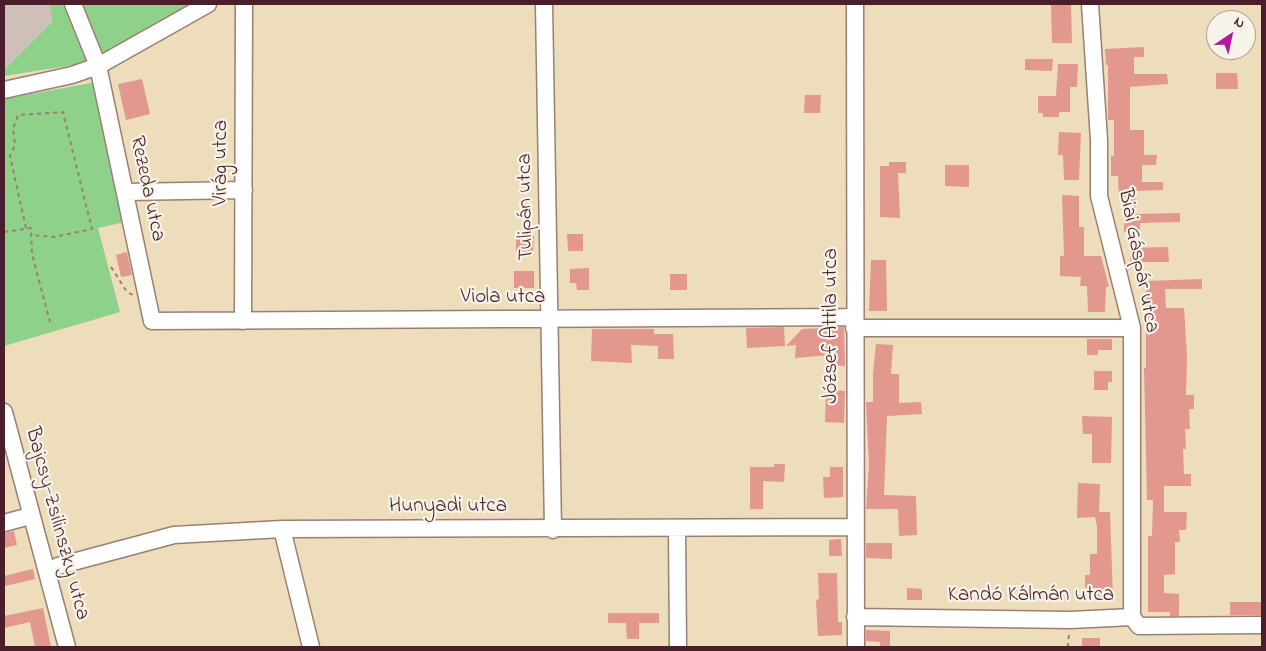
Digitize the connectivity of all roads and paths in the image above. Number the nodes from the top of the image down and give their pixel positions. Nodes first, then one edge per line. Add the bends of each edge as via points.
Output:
1 (73, 4) edge
2 (208, 4) edge
3 (244, 4) edge
4 (544, 4) edge
5 (855, 4) edge
6 (1090, 4) edge
7 (98, 66) junction
8 (4, 90) edge
9 (244, 190) junction
10 (125, 192) junction
11 (26, 228) junction
12 (4, 232) edge
13 (31, 235) junction
14 (111, 267) dead end
15 (148, 304) junction
16 (152, 320) joint
17 (550, 320) junction
18 (243, 321) junction
19 (50, 322) dead end
20 (854, 322) junction
21 (1132, 328) junction
22 (4, 412) edge
23 (30, 516) junction
24 (4, 523) edge
25 (855, 526) junction
26 (677, 528) junction
27 (282, 529) junction
28 (553, 530) junction
29 (47, 572) junction
30 (856, 617) junction
31 (1132, 617) junction
32 (1262, 625) edge
33 (67, 647) edge
34 (311, 647) edge
35 (678, 647) edge
36 (856, 647) edge

1 - 7 street, Rezeda utca
2 - 7 street
3 - 9 street, Virág utca
4 - 17 street, Tulipán utca
5 - 20 street, József Attila utca
6 - 21 street, Biai Gáspár utca via 1099,140 1099,196
7 - 8 street
7 - 10 street, Rezeda utca
9 - 10 street
9 - 18 street, Virág utca
10 - 15 street, Rezeda utca
11 - 12 path
11 - 13 path via 30,228
11 - 13 path via 10,156 15,145 12,128 18,116 63,112 92,229 54,237
13 - 19 path via 32,254
14 - 15 path via 127,292
15 - 16 street, Rezeda utca
16 - 18 street, Viola utca
17 - 18 street, Viola utca
17 - 20 street, Viola utca
17 - 28 street, Tulipán utca
20 - 21 street, Viola utca
20 - 25 street, József Attila utca
21 - 31 street, Biai Gáspár utca
22 - 23 street, Bajcsy-Zsilinszky utca
23 - 24 street
23 - 29 street, Bajcsy-Zsilinszky utca
25 - 26 street, Hunyadi utca
25 - 30 street, József Attila utca
26 - 28 street, Hunyadi utca
26 - 35 street
27 - 28 street, Hunyadi utca
27 - 29 street, Hunyadi utca via 174,535 58,566
27 - 34 street
29 - 33 street, Bajcsy-Zsilinszky utca
30 - 31 street, Kandó Kálmán utca via 1070,620
30 - 36 street, József Attila utca
31 - 32 street, Kandó Kálmán utca via 1139,626

